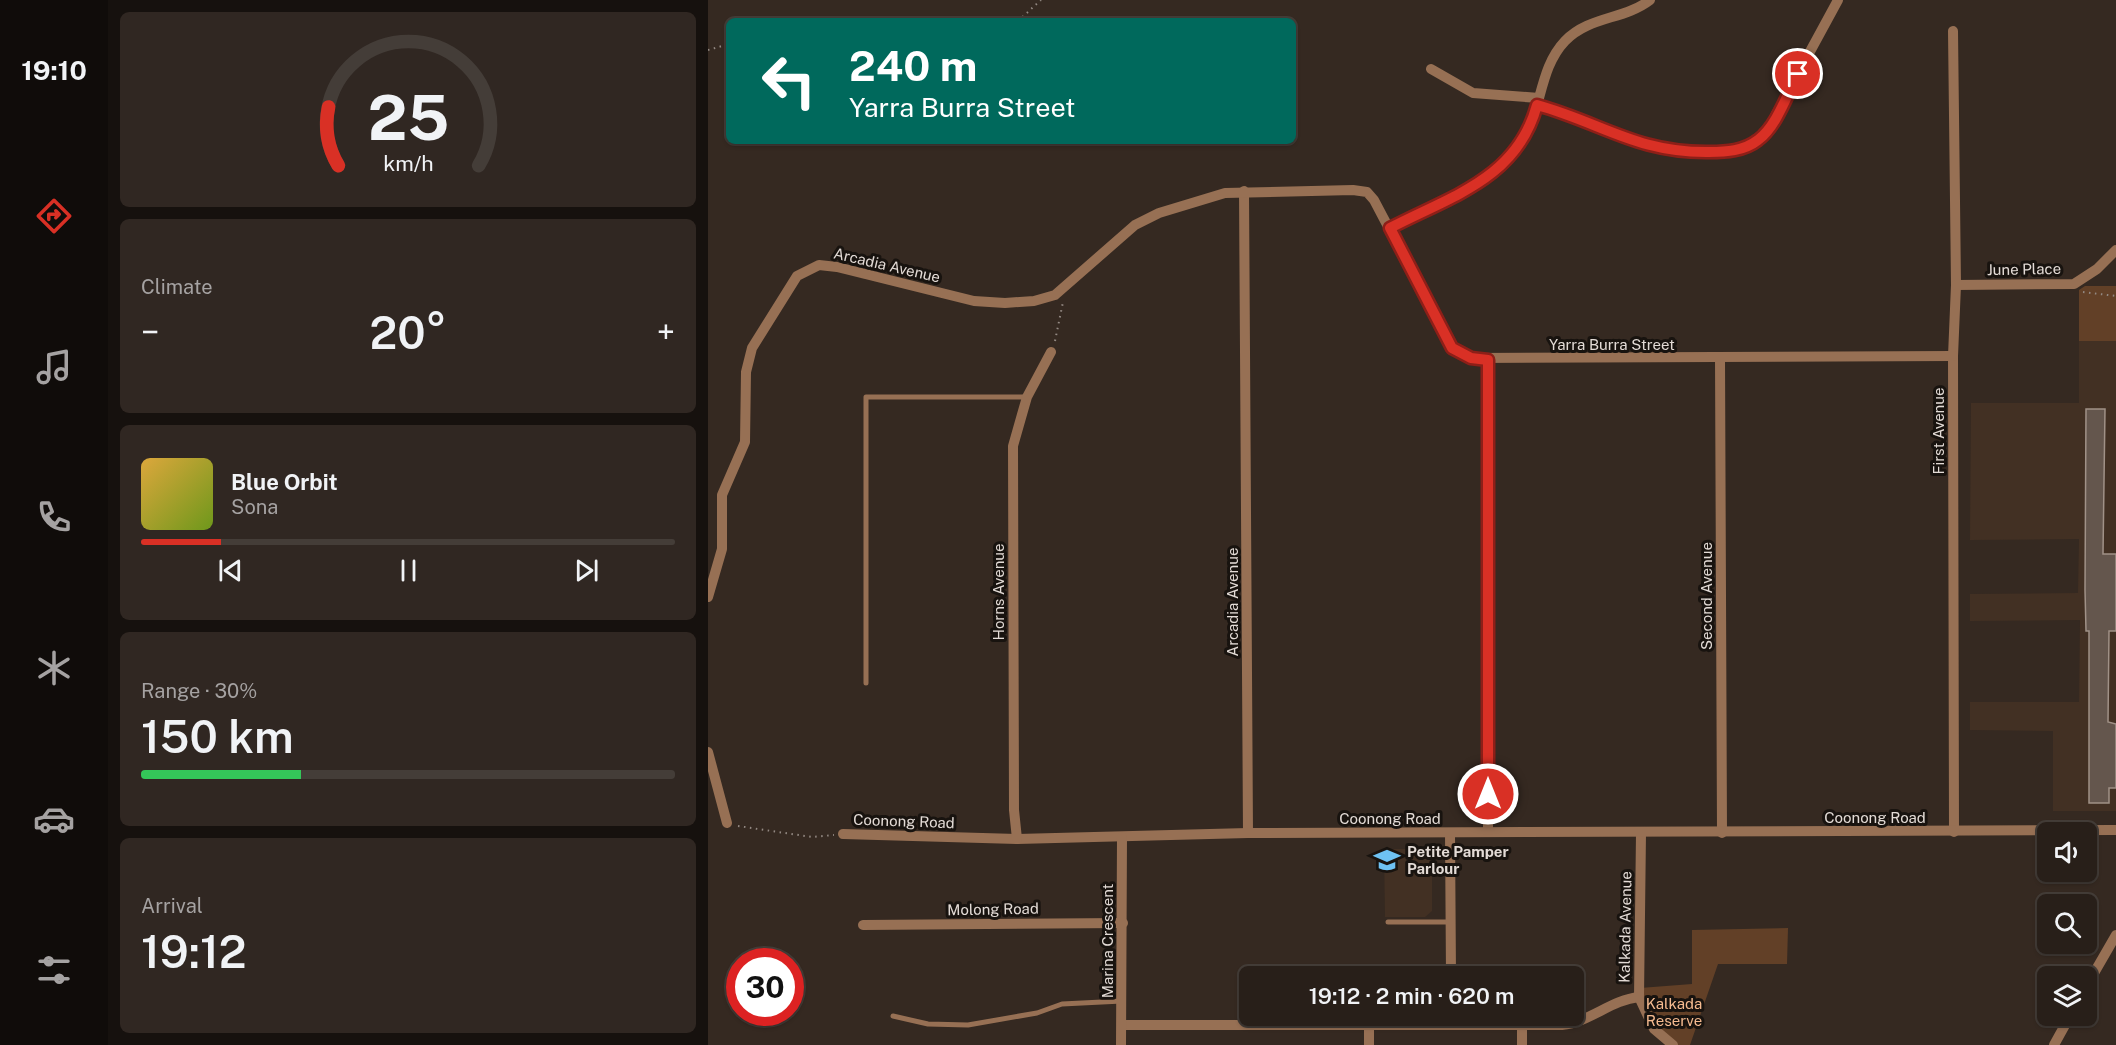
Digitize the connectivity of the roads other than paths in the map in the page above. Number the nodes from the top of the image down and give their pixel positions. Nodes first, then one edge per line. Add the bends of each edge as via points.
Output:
1 (1650, 0) edge
2 (1838, 0) edge
3 (1953, 31) dead end
4 (1431, 69) dead end
5 (1538, 102) junction
6 (1244, 191) junction
7 (1367, 192) joint
8 (1390, 228) junction
9 (2116, 250) edge
10 (1956, 285) junction
11 (1051, 352) road end
12 (1953, 356) junction
13 (1720, 358) junction
14 (1488, 360) junction
15 (1027, 397) junction
16 (708, 597) edge
17 (866, 683) dead end
18 (708, 752) edge
19 (727, 824) road end
20 (2116, 830) edge
21 (1488, 832) junction
22 (1954, 832) junction
23 (1248, 833) junction
24 (1450, 833) junction
25 (1641, 833) junction
26 (1722, 833) junction
27 (843, 834) road end
28 (1122, 837) junction
29 (1017, 839) junction
30 (1388, 922) dead end
31 (1451, 922) junction
32 (1123, 923) junction
33 (863, 925) dead end
34 (2116, 935) edge
35 (1452, 966) edge
36 (2097, 968) edge
37 (1640, 997) junction
38 (1122, 1001) junction
39 (893, 1016) dead end
40 (1584, 1016) edge
41 (1122, 1025) junction
42 (1239, 1025) edge
43 (1369, 1026) edge
44 (1522, 1026) edge
45 (2064, 1026) edge
46 (1121, 1045) edge
47 (1369, 1045) edge
48 (1522, 1045) edge
49 (1673, 1045) edge
50 (2054, 1045) edge

1 - 5 street via 1571,35 1552,59
2 - 5 street via 1768,129 1744,148 1704,152 1659,148 1623,138
3 - 10 street, First Avenue
4 - 5 street via 1473,93
5 - 8 street via 1521,145 1497,171
6 - 7 street, Arcadia Avenue
6 - 16 street, Arcadia Avenue via 1209,197 1146,219 1065,288 1034,301 974,301 828,266 811,267 797,276 756,338 748,358 745,442 722,495 722,549
6 - 23 street, Arcadia Avenue
7 - 8 street, Yarra Burra Street
8 - 14 street, Yarra Burra Street via 1452,348 1471,358
9 - 10 street, June Place via 2085,279 2068,284
10 - 12 street, First Avenue
11 - 15 street, Horns Avenue
12 - 13 street, Yarra Burra Street
12 - 22 street, First Avenue
13 - 14 street, Yarra Burra Street
13 - 26 street, Second Avenue
14 - 21 street
15 - 17 lane via 866,397
15 - 29 street, Horns Avenue via 1013,458
18 - 19 street
20 - 22 street, Coonong Road
21 - 24 street, Coonong Road
21 - 25 street, Coonong Road
22 - 26 street, Coonong Road
23 - 24 street, Coonong Road
23 - 28 street, Coonong Road
24 - 31 street
25 - 26 street, Coonong Road
25 - 37 street, Kalkada Avenue
27 - 29 street, Coonong Road
28 - 29 street, Coonong Road
28 - 32 street, Marina Crescent
30 - 31 lane
31 - 35 street
32 - 33 street, Molong Road
32 - 38 street, Marina Crescent
34 - 36 street
37 - 40 street via 1623,999
37 - 49 street, Kalkada Avenue via 1654,1029
38 - 39 lane via 1062,1004 1037,1013 968,1025 928,1024
38 - 41 street, Marina Crescent
41 - 42 street
41 - 46 street, Marina Crescent
43 - 47 street
44 - 48 street
45 - 50 street

